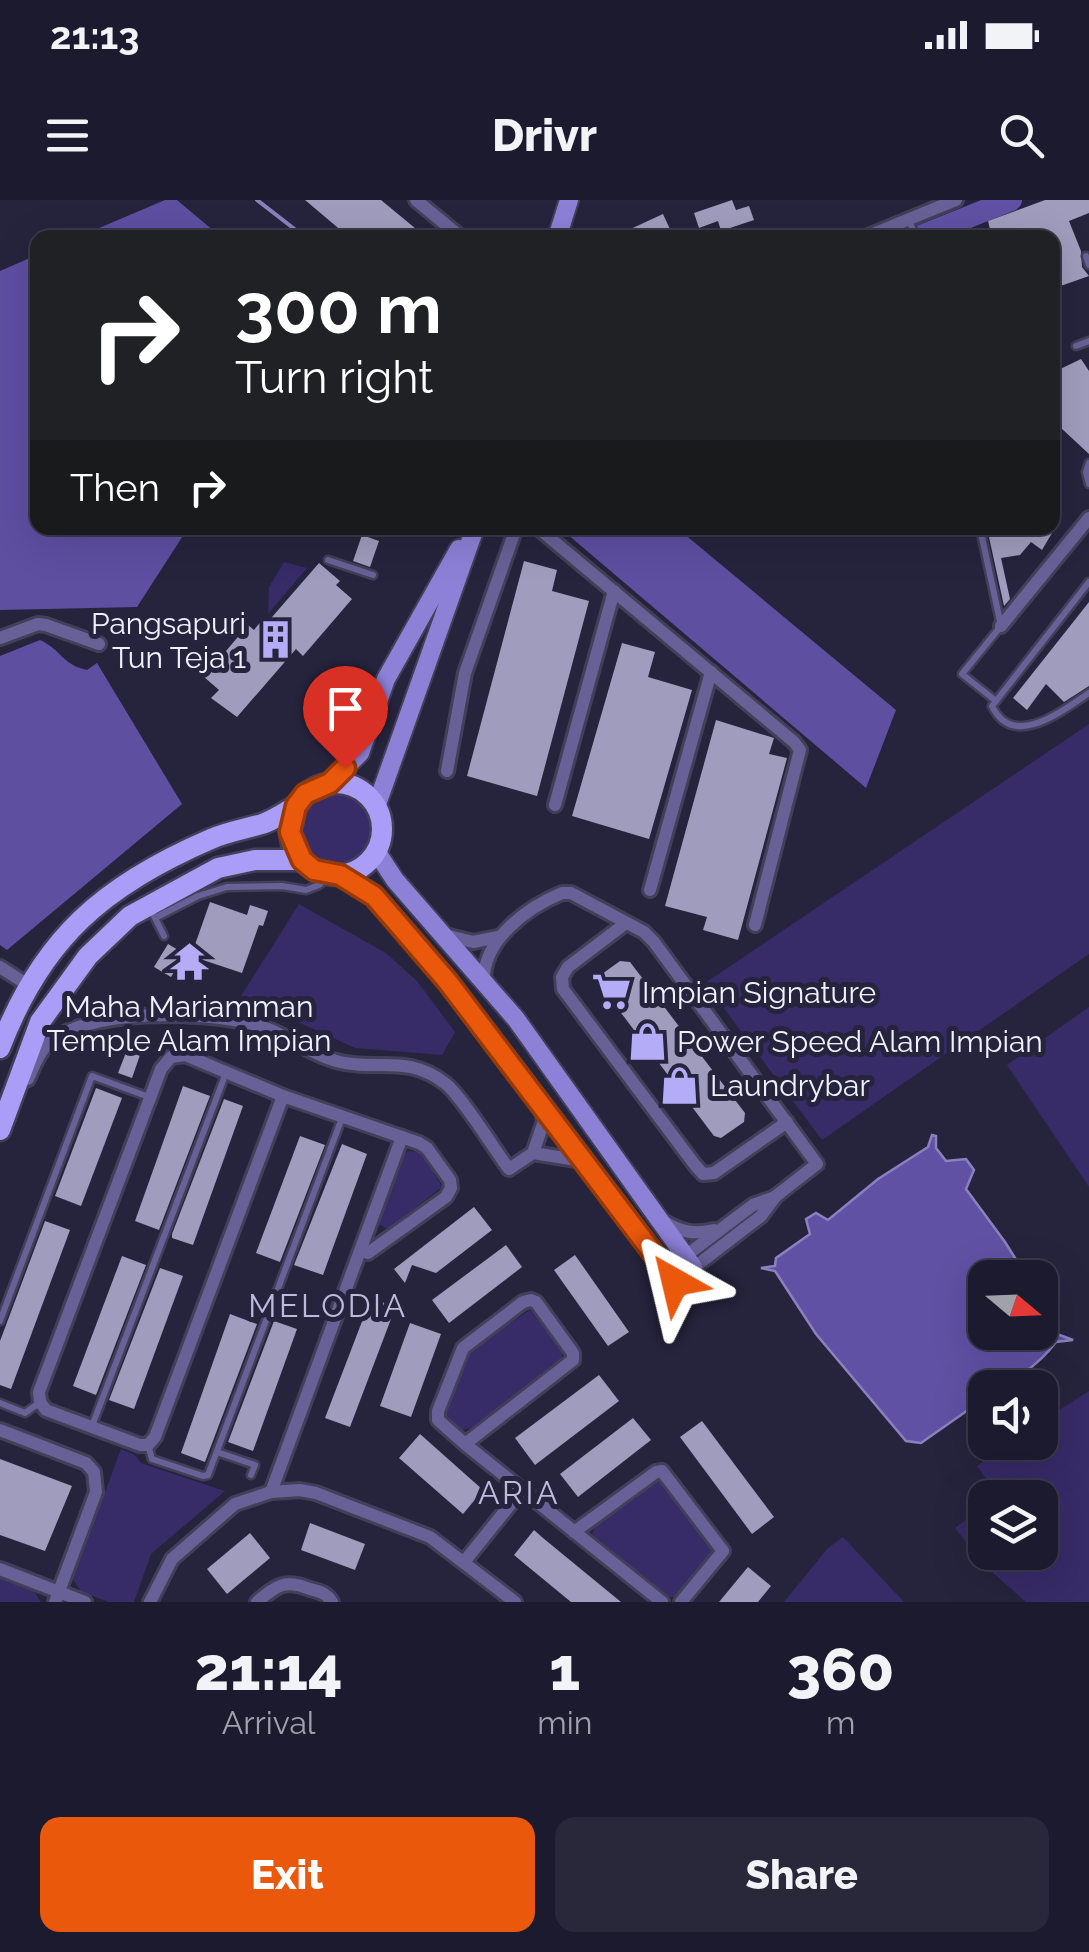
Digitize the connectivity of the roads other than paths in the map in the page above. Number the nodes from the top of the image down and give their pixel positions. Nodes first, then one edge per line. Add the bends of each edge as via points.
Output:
1 (570, 200) edge
2 (956, 200) edge
3 (422, 202) edge
4 (910, 222) junction
5 (453, 230) edge
6 (560, 230) edge
7 (886, 230) edge
8 (913, 230) edge
9 (1086, 256) dead end
10 (1089, 265) edge
11 (1089, 341) edge
12 (1076, 346) dead end
13 (1089, 464) edge
14 (1089, 484) edge
15 (1089, 518) edge
16 (469, 535) edge
17 (472, 535) edge
18 (514, 535) edge
19 (546, 535) edge
20 (982, 535) edge
21 (328, 560) dead end
22 (373, 575) dead end
23 (1089, 582) edge
24 (614, 591) junction
25 (1001, 626) junction
26 (0, 638) edge
27 (98, 644) dead end
28 (711, 672) junction
29 (1089, 693) edge
30 (996, 700) junction
31 (446, 771) dead end
32 (330, 783) junction
33 (555, 805) dead end
34 (296, 806) junction
35 (376, 808) junction
36 (376, 850) junction
37 (302, 860) junction
38 (335, 875) junction
39 (650, 890) dead end
40 (152, 912) junction
41 (626, 922) junction
42 (754, 925) dead end
43 (443, 934) junction
44 (164, 936) dead end
45 (500, 936) junction
46 (0, 967) edge
47 (484, 982) junction
48 (28, 985) junction
49 (0, 1048) edge
50 (226, 1072) junction
51 (283, 1096) junction
52 (150, 1097) junction
53 (540, 1101) junction
54 (342, 1116) junction
55 (787, 1122) junction
56 (0, 1131) edge
57 (402, 1137) junction
58 (533, 1154) junction
59 (585, 1162) junction
60 (776, 1196) junction
61 (653, 1214) junction
62 (718, 1229) junction
63 (360, 1250) junction
64 (689, 1262) junction
65 (671, 1276) joint
66 (0, 1320) edge
67 (40, 1402) junction
68 (0, 1403) edge
69 (92, 1427) junction
70 (0, 1430) edge
71 (465, 1444) junction
72 (148, 1445) junction
73 (217, 1452) junction
74 (251, 1475) dead end
75 (522, 1490) junction
76 (271, 1492) junction
77 (574, 1532) junction
78 (464, 1562) junction
79 (0, 1569) edge
80 (57, 1597) edge
81 (86, 1602) edge
82 (150, 1602) edge
83 (256, 1602) edge
84 (332, 1602) edge
85 (515, 1602) edge
86 (662, 1602) edge
87 (681, 1602) edge

1 - 6 street
2 - 4 street
3 - 5 street
4 - 7 street
4 - 8 lane
9 - 10 lane
11 - 12 lane
13 - 14 lane
15 - 25 street
16 - 32 street via 386,679 360,753
17 - 35 street
18 - 31 street via 466,673
19 - 24 street
20 - 25 lane
21 - 22 lane
23 - 30 lane
24 - 28 street
24 - 33 street
25 - 30 lane via 962,674
26 - 27 street via 38,624
28 - 39 street
28 - 42 street via 800,750
29 - 30 lane via 1024,728 995,712
32 - 34 main road
32 - 35 main road via 358,788
34 - 37 main road via 290,832
34 - 48 main road via 128,879 56,945
35 - 36 main road
36 - 38 main road via 358,869
36 - 43 street
37 - 38 main road
37 - 40 main road via 218,868
38 - 40 lane via 306,890 227,888
38 - 53 street via 374,896
40 - 44 lane
40 - 56 main road via 130,916 88,956 40,1022
41 - 45 street via 562,893
41 - 55 street via 654,942
41 - 55 street via 568,967 563,988 695,1165 703,1174 714,1173
43 - 45 street via 473,942
43 - 47 street
45 - 47 street via 486,958
46 - 48 street
47 - 61 street
48 - 49 main road
50 - 51 street
50 - 52 street via 185,1055 172,1057
50 - 69 lane
51 - 54 street
51 - 72 street
52 - 66 lane via 92,1076
52 - 67 street
53 - 58 street via 544,1122
53 - 59 street
54 - 57 street
54 - 73 lane
55 - 60 street via 818,1164
56 - 58 street via 44,1048 59,1036 91,1022 193,1016 254,1024 336,1061 396,1063 425,1072 447,1084 509,1169
57 - 63 street
57 - 63 street via 427,1148 451,1188 368,1253
58 - 59 street
59 - 65 street
60 - 62 street
60 - 64 street via 761,1216
61 - 62 street via 696,1235
61 - 64 street
62 - 64 street
63 - 76 street
64 - 65 street
67 - 68 lane via 25,1412
67 - 69 street
69 - 72 street
70 - 80 street via 94,1472 96,1492
71 - 71 street via 574,1360 531,1300 463,1348 438,1420
71 - 75 street
72 - 73 lane via 152,1458 203,1476
73 - 74 lane via 255,1465
75 - 77 street
75 - 78 street
76 - 78 street via 316,1493 430,1537
76 - 82 street via 235,1504 172,1559
77 - 86 street
77 - 87 street via 662,1472 723,1551
78 - 85 street
79 - 80 street
80 - 81 street
83 - 84 street via 291,1581

